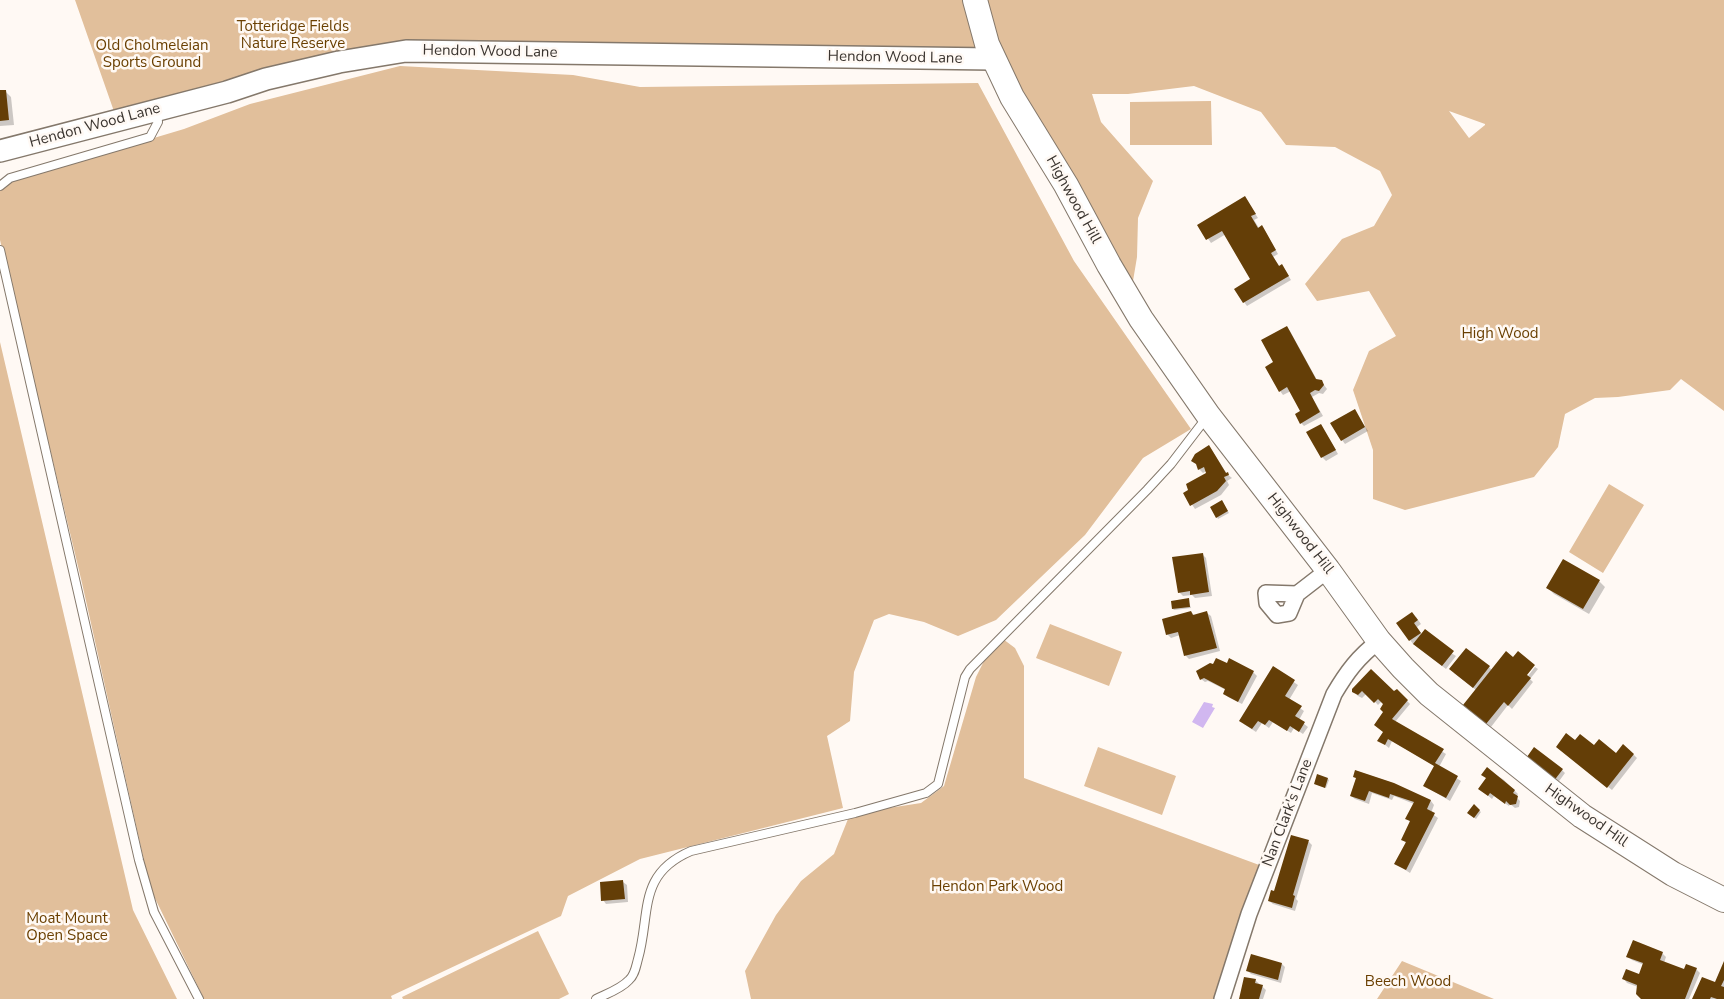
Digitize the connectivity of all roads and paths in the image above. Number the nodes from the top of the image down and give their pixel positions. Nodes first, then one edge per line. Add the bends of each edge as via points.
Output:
1 (975, 0) edge
2 (993, 59) junction
3 (157, 110) junction
4 (0, 151) edge
5 (0, 186) edge
6 (0, 250) edge
7 (1208, 415) junction
8 (1328, 570) junction
9 (1296, 594) dead end
10 (1379, 641) junction
11 (1724, 900) edge
12 (198, 999) edge
13 (596, 999) edge
14 (1222, 999) edge

1 - 2 main road, Highwood Hill
2 - 3 main road, Hendon Wood Lane via 406,51 266,79
2 - 7 main road, Highwood Hill via 1141,318
3 - 4 main road, Hendon Wood Lane
3 - 5 lane via 158,122 150,137 10,178
6 - 12 lane via 142,869 154,912
7 - 8 main road, Highwood Hill
7 - 13 lane via 1147,490 970,669 965,677 938,784 926,793 855,813 680,856 655,881 648,895 640,952 631,979
8 - 9 street
8 - 10 main road, Highwood Hill
10 - 11 main road, Highwood Hill via 1429,694 1582,816 1673,874
10 - 14 street, Nan Clark's Lane via 1347,672 1334,694 1249,914

